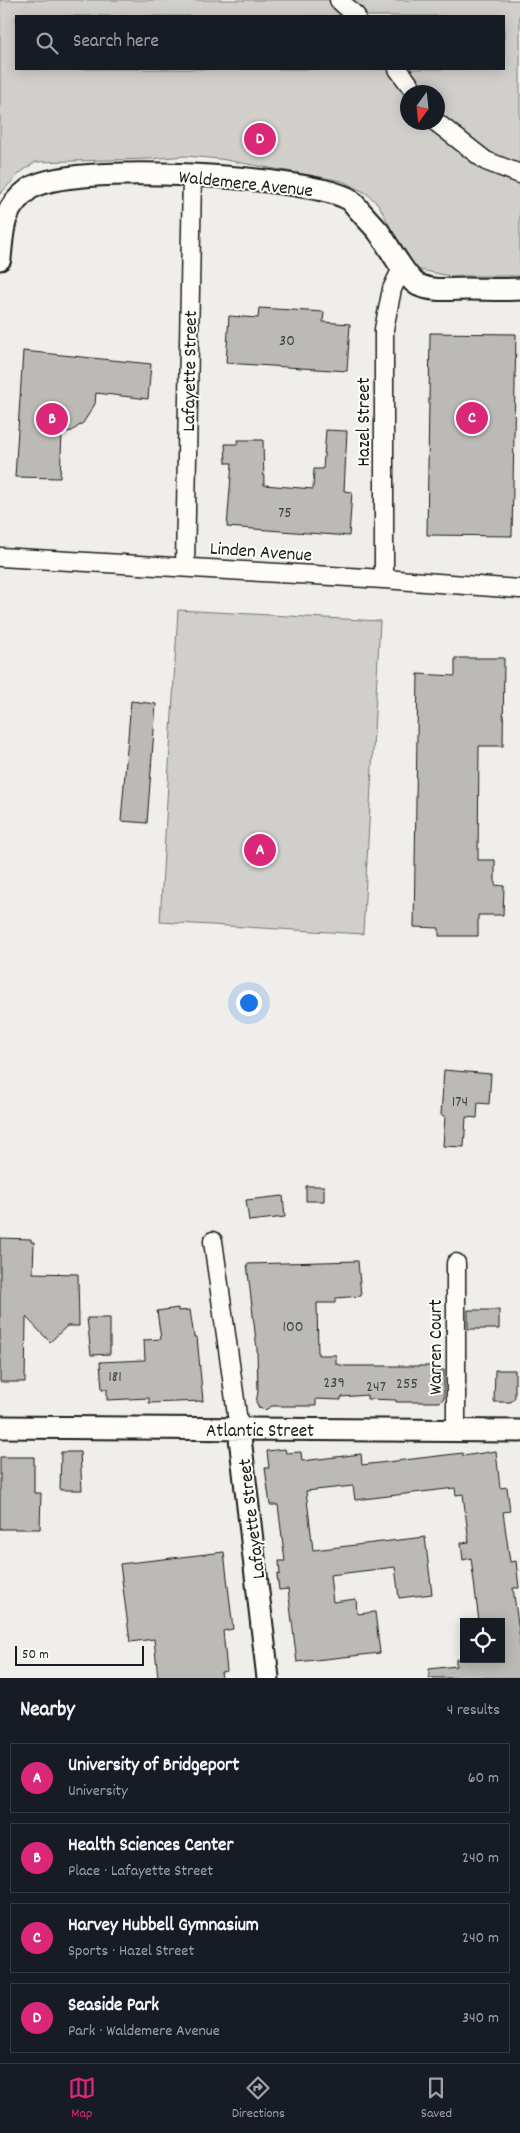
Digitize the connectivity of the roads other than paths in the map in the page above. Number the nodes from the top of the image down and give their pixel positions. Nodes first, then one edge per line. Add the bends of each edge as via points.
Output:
1 (340, 0) edge
2 (355, 15) edge
3 (399, 70) edge
4 (410, 85) edge
5 (445, 129) edge
6 (520, 174) edge
7 (192, 176) junction
8 (0, 259) edge
9 (402, 268) junction
10 (520, 290) edge
11 (0, 557) edge
12 (185, 567) junction
13 (384, 579) junction
14 (520, 589) edge
15 (213, 1241) dead end
16 (456, 1263) dead end
17 (0, 1427) edge
18 (239, 1429) junction
19 (456, 1431) junction
20 (520, 1431) edge
21 (268, 1678) edge

1 - 2 street
3 - 4 street
5 - 6 street via 486,161
7 - 8 street, Waldemere Avenue via 112,174 57,178 31,188 15,201 4,219
7 - 9 street, Waldemere Avenue via 297,185 348,198 378,231
7 - 12 street, Lafayette Street
9 - 10 street, Waldemere Avenue via 417,284 438,290
9 - 13 street, Hazel Street via 392,289 384,329
11 - 12 street, Linden Avenue
12 - 13 street, Linden Avenue
13 - 14 street, Linden Avenue
15 - 18 street, Lafayette Street
16 - 19 street, Warren Court
17 - 18 street, Atlantic Street
18 - 19 street, Atlantic Street
18 - 21 street, Lafayette Street
19 - 20 street, Atlantic Street

